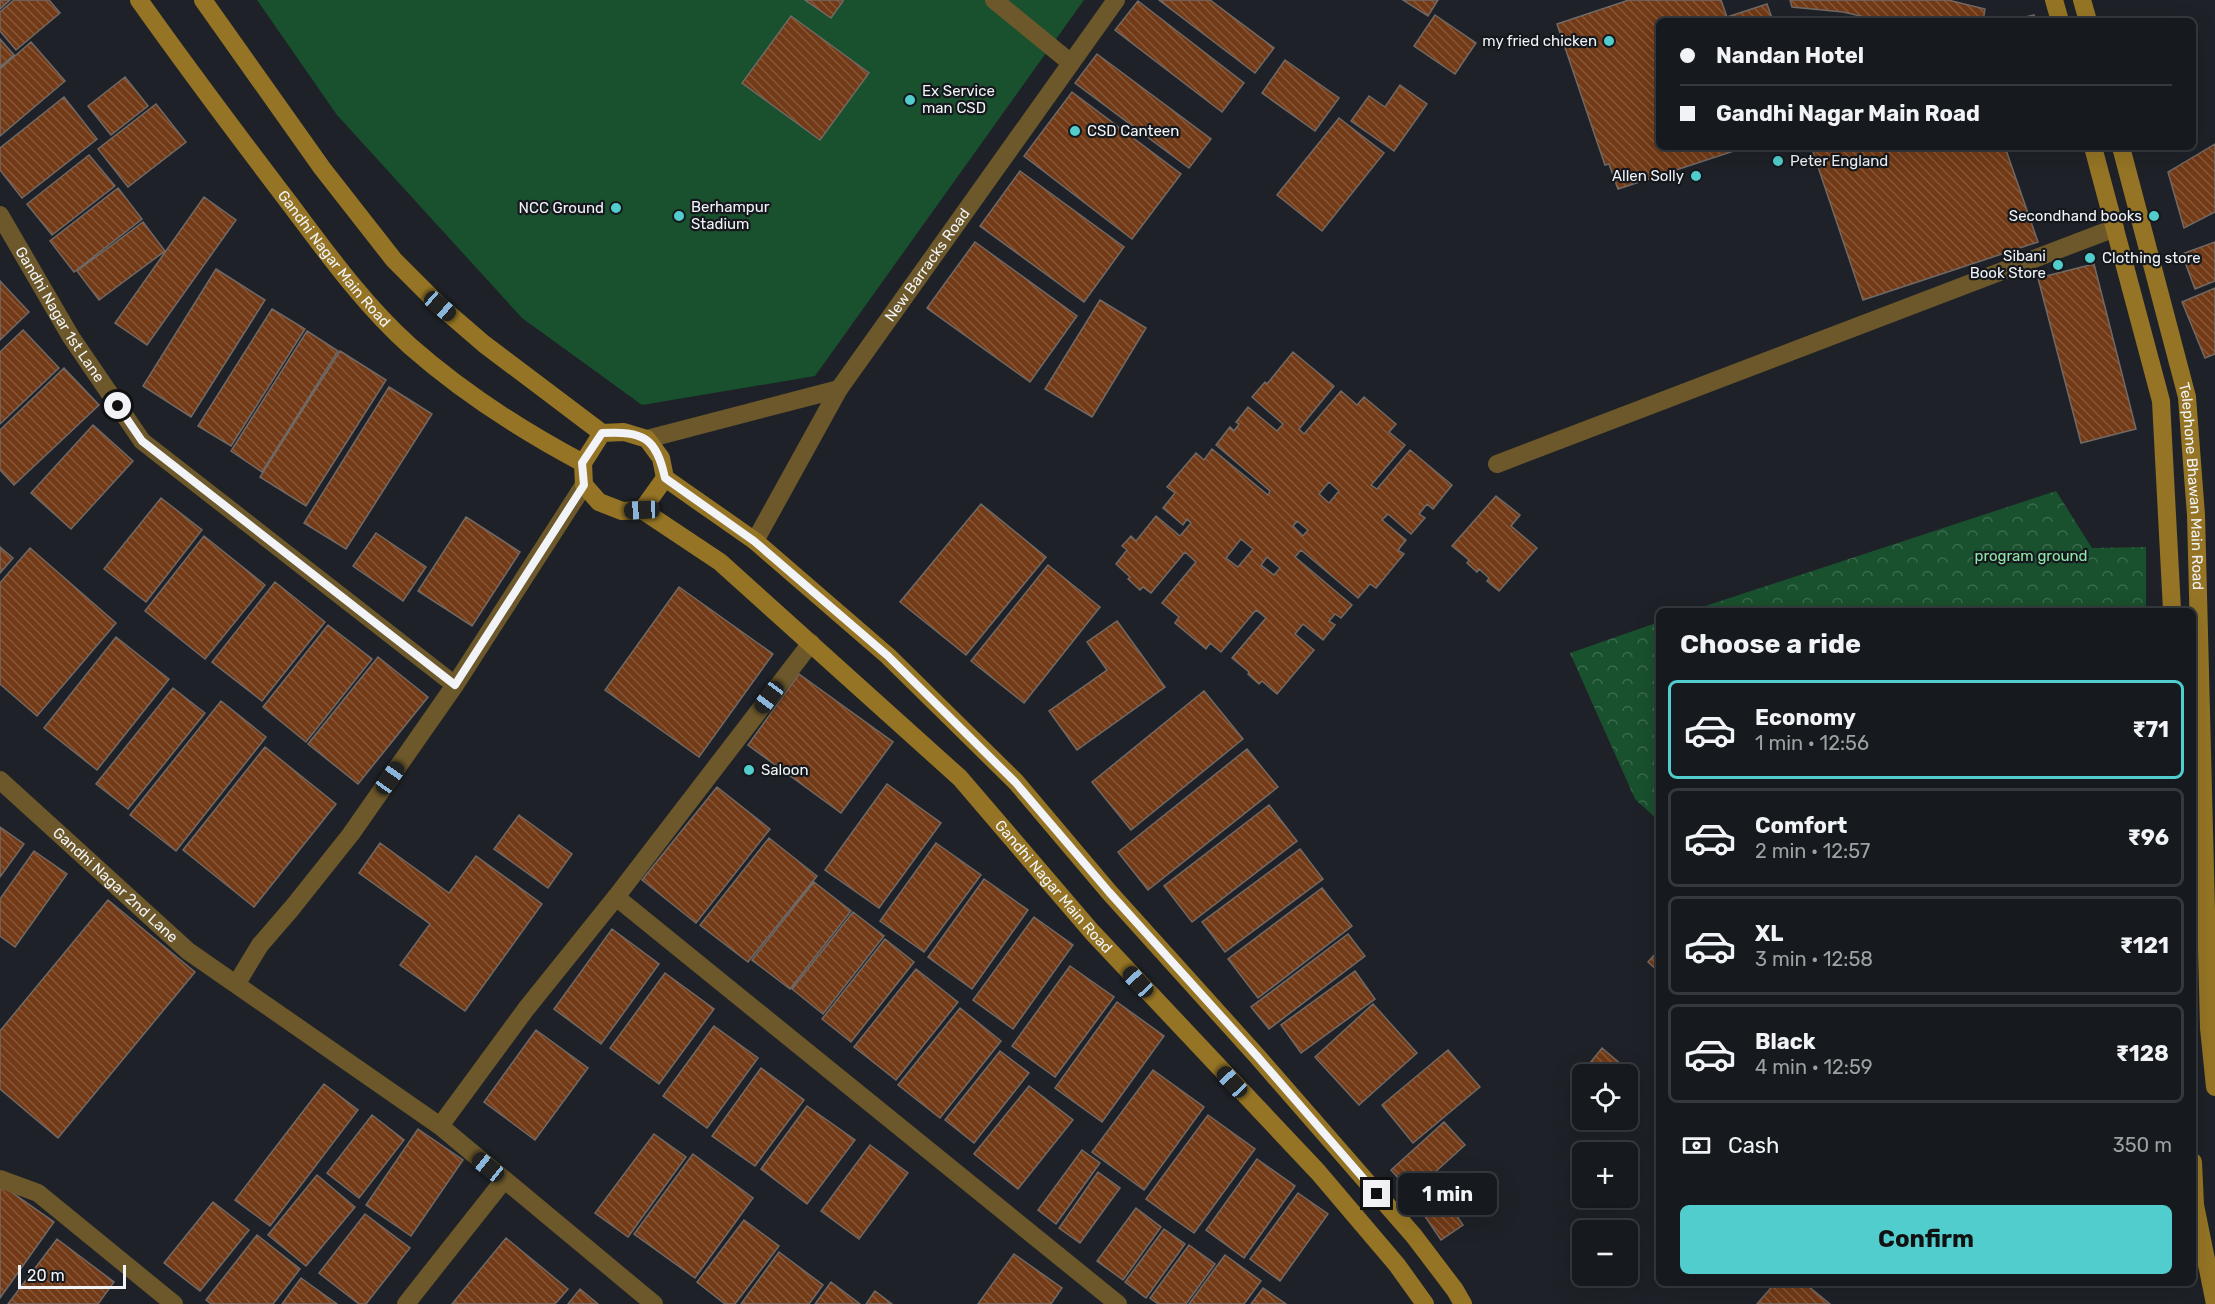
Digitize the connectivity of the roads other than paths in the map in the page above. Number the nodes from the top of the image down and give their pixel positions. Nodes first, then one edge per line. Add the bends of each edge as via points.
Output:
1 (139, 0) edge
2 (203, 0) edge
3 (994, 0) edge
4 (1116, 0) edge
5 (2054, 0) edge
6 (2082, 0) edge
7 (2059, 18) edge
8 (2087, 18) edge
9 (1071, 63) junction
10 (2094, 150) edge
11 (2122, 150) edge
12 (0, 215) edge
13 (2115, 228) junction
14 (839, 389) junction
15 (602, 433) junction
16 (647, 439) junction
17 (582, 463) junction
18 (1497, 464) dead end
19 (665, 478) junction
20 (584, 485) junction
21 (642, 510) junction
22 (754, 541) junction
23 (2172, 608) edge
24 (811, 643) junction
25 (455, 685) junction
26 (0, 780) edge
27 (616, 897) junction
28 (237, 983) junction
29 (2215, 1087) edge
30 (440, 1126) junction
31 (0, 1179) edge
32 (504, 1180) junction
33 (2196, 1210) edge
34 (174, 1304) edge
35 (406, 1304) edge
36 (654, 1304) edge
37 (1118, 1304) edge
38 (1425, 1304) edge
39 (1463, 1304) edge
40 (2215, 1304) edge

1 - 17 street, Gandhi Nagar Main Road via 194,78 375,311 460,387 534,437
2 - 15 street via 322,168 394,260 484,344
3 - 9 street
4 - 9 street, New Barracks Road
5 - 7 street
6 - 8 street
9 - 14 street, New Barracks Road
10 - 13 street, Telephone Bhawan Main Road
11 - 29 street, Telephone Bhawan Main Road via 2187,397 2196,515 2209,1028
12 - 25 street, Gandhi Nagar 1st Lane via 71,337 142,441
13 - 18 street
13 - 23 street, Telephone Bhawan Main Road via 2161,401
14 - 16 street
14 - 22 street, New Barracks Road
15 - 16 street via 624,432
15 - 17 street
16 - 19 street via 661,458
17 - 20 street
19 - 21 street
19 - 22 street
20 - 21 street via 599,502 622,511
20 - 25 street
21 - 24 street, Gandhi Nagar Main Road via 720,562
22 - 39 street via 888,656 1016,783 1414,1236
24 - 27 street
24 - 38 street, Gandhi Nagar Main Road via 960,778 1092,932 1318,1172 1397,1264
25 - 28 street via 351,834 260,945
26 - 28 street, Gandhi Nagar 2nd Lane via 188,951
27 - 30 street via 526,1009
27 - 37 street
28 - 30 street, Gandhi Nagar 2nd Lane
30 - 32 street, Gandhi Nagar 2nd Lane
31 - 34 street via 38,1193
32 - 35 street
32 - 36 street, Gandhi Nagar 2nd Lane
33 - 40 street

